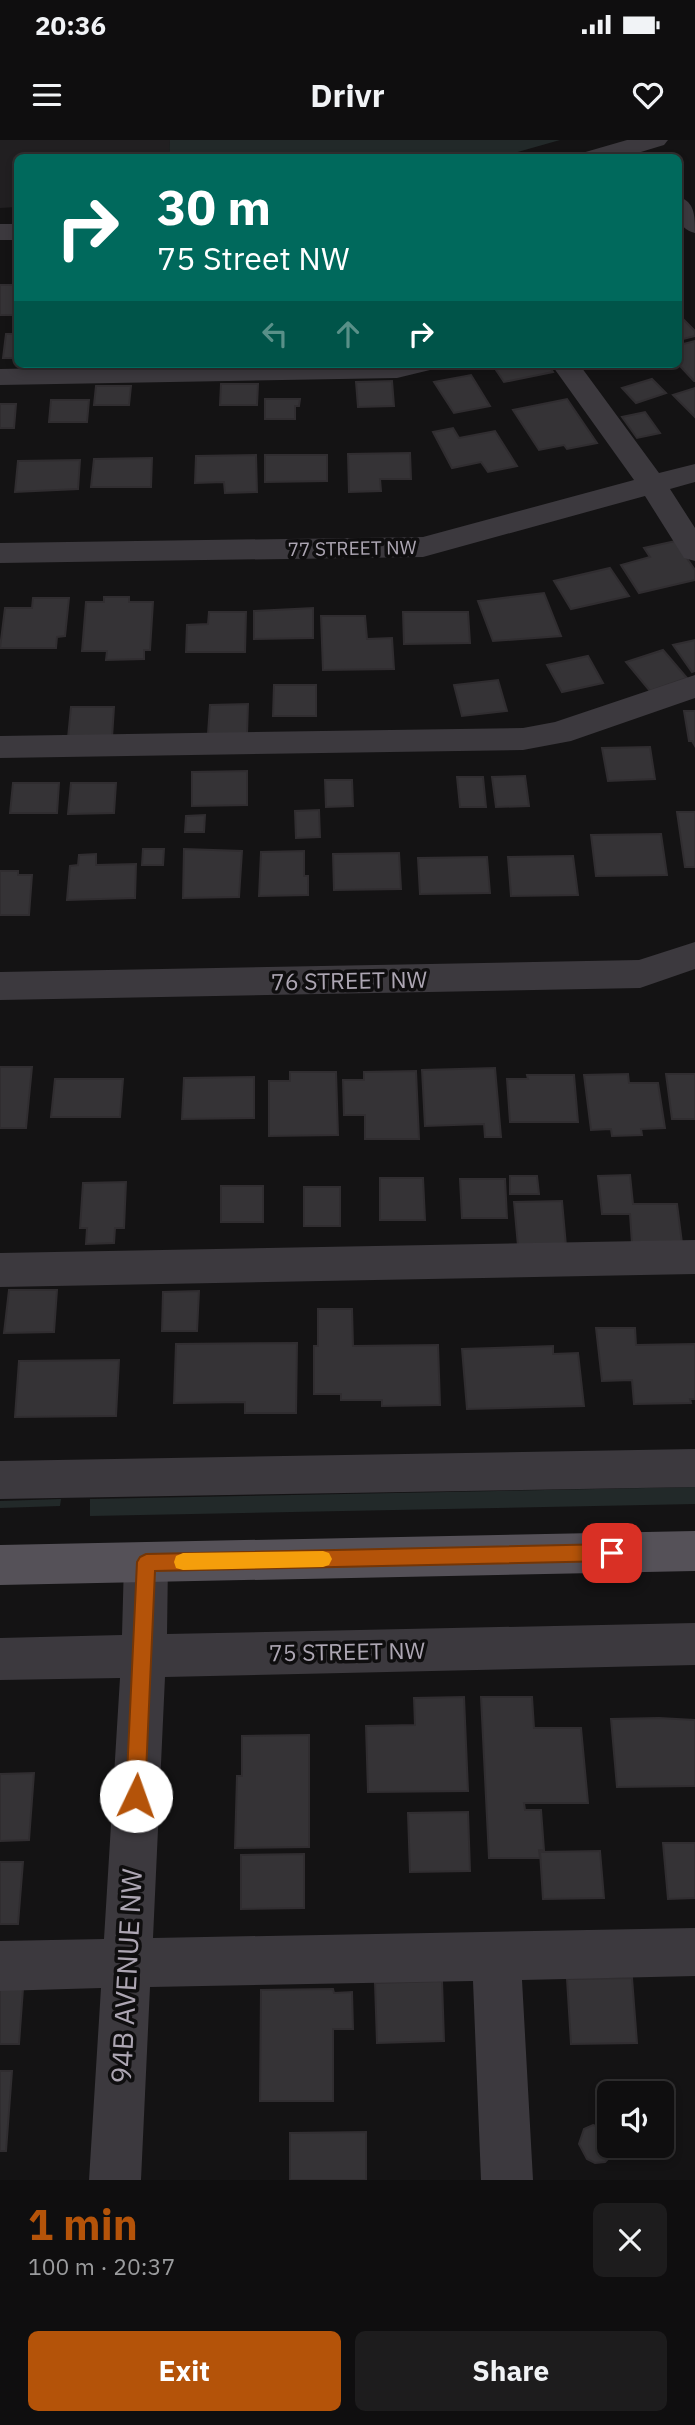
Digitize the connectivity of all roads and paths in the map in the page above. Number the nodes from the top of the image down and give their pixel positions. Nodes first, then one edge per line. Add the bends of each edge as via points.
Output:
1 (638, 146) edge
2 (607, 154) edge
3 (682, 209) edge
4 (695, 225) edge
5 (405, 368) edge
6 (568, 368) edge
7 (0, 377) edge
8 (695, 473) edge
9 (653, 486) junction
10 (695, 551) edge
11 (0, 553) edge
12 (695, 686) edge
13 (0, 747) edge
14 (695, 955) edge
15 (0, 986) edge
16 (695, 1257) edge
17 (0, 1270) edge
18 (695, 1468) edge
19 (0, 1480) edge
20 (695, 1551) edge
21 (146, 1562) junction
22 (0, 1565) edge
23 (695, 1644) edge
24 (144, 1656) junction
25 (0, 1659) edge
26 (695, 1952) edge
27 (496, 1956) junction
28 (127, 1963) junction
29 (0, 1966) edge
30 (116, 2180) edge
31 (507, 2180) edge

1 - 2 street
3 - 4 street
5 - 7 street
6 - 9 street
8 - 9 street, 77 STREET NW
9 - 10 street
9 - 11 street, 77 STREET NW via 423,547
12 - 13 street via 559,733 523,739
14 - 15 street, 76 STREET NW via 640,974
16 - 17 street
18 - 19 street
20 - 21 main road
21 - 22 main road
21 - 24 street, 94B AVENUE NW
23 - 24 street, 75 STREET NW
24 - 25 street, 75 STREET NW
24 - 28 street, 94B AVENUE NW
26 - 27 street
27 - 28 street
27 - 31 street
28 - 29 street
28 - 30 street, 94B AVENUE NW

